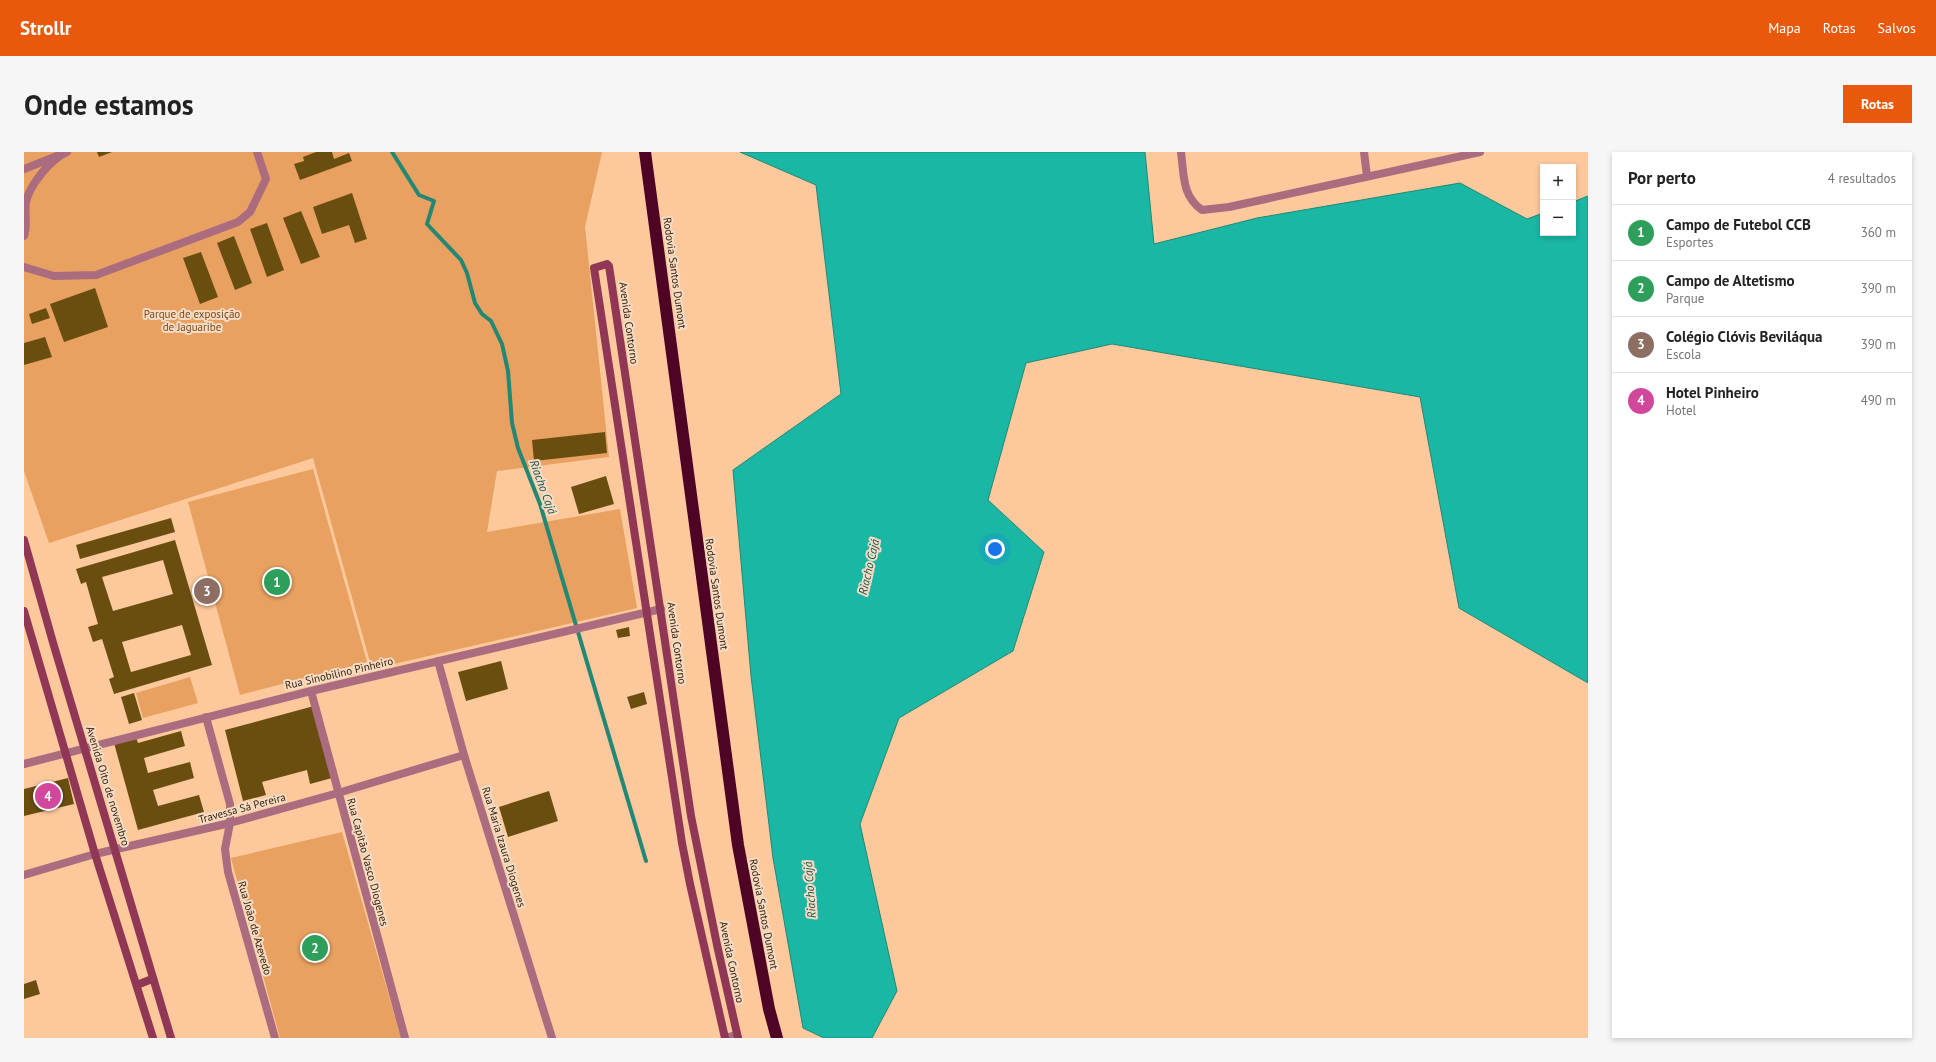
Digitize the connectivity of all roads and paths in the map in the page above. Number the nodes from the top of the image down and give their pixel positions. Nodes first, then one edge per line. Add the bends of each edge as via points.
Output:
1 (258, 152) edge
2 (646, 152) edge
3 (1181, 152) edge
4 (1364, 152) edge
5 (1480, 152) edge
6 (65, 153) edge
7 (24, 169) edge
8 (1367, 176) junction
9 (24, 236) edge
10 (24, 267) edge
11 (634, 432) junction
12 (620, 434) junction
13 (24, 540) edge
14 (27, 558) edge
15 (661, 609) junction
16 (24, 611) edge
17 (648, 611) junction
18 (438, 661) junction
19 (311, 691) junction
20 (206, 717) junction
21 (85, 748) junction
22 (66, 752) junction
23 (464, 755) junction
24 (24, 764) edge
25 (338, 793) junction
26 (230, 823) junction
27 (116, 850) junction
28 (95, 854) junction
29 (24, 875) edge
30 (152, 979) junction
31 (137, 985) junction
32 (738, 1037) edge
33 (153, 1038) edge
34 (171, 1038) edge
35 (275, 1038) edge
36 (405, 1038) edge
37 (552, 1038) edge
38 (725, 1038) edge
39 (777, 1038) edge

1 - 10 street via 266,178 250,212 238,222 96,275 54,276
2 - 39 highway, Rodovia Santos Dumont via 738,845 769,1009
3 - 8 street via 1185,185 1190,199 1202,210 1229,207
4 - 8 street
5 - 8 street
6 - 7 street
6 - 9 street via 44,171 32,187 26,203
11 - 12 street
11 - 12 street, Avenida Contorno via 610,266 607,264 594,268
11 - 15 street, Avenida Contorno
12 - 17 street
13 - 14 street, Avenida Oito de novembro
14 - 21 street, Avenida Oito de novembro
15 - 17 street, Rua Sinobilino Pinheiro
15 - 32 street, Avenida Contorno via 691,816
16 - 22 street
17 - 18 street, Rua Sinobilino Pinheiro
17 - 38 street via 683,850
18 - 19 street, Rua Sinobilino Pinheiro
18 - 23 street, Rua Maria Izaura Diogenes
19 - 20 street, Rua Sinobilino Pinheiro
19 - 25 street, Rua Capitão Vasco Diogenes
20 - 21 street, Rua Sinobilino Pinheiro
20 - 26 street, Rua João de Azevedo via 230,804
21 - 22 street, Rua Sinobilino Pinheiro
21 - 27 street, Avenida Oito de novembro
22 - 24 street, Rua Sinobilino Pinheiro
22 - 28 street
23 - 25 street, Travessa Sá Pereira
23 - 37 street, Rua Maria Izaura Diogenes
25 - 26 street, Travessa Sá Pereira
25 - 36 street, Rua Capitão Vasco Diogenes
26 - 27 street, Travessa Sá Pereira
26 - 35 street, Rua João de Azevedo via 225,849 228,872
27 - 28 street, Travessa Sá Pereira
27 - 30 street, Avenida Oito de novembro
28 - 29 street, Travessa Sá Pereira
28 - 31 street
30 - 31 street
30 - 34 street, Avenida Oito de novembro
31 - 33 street
32 - 38 street

